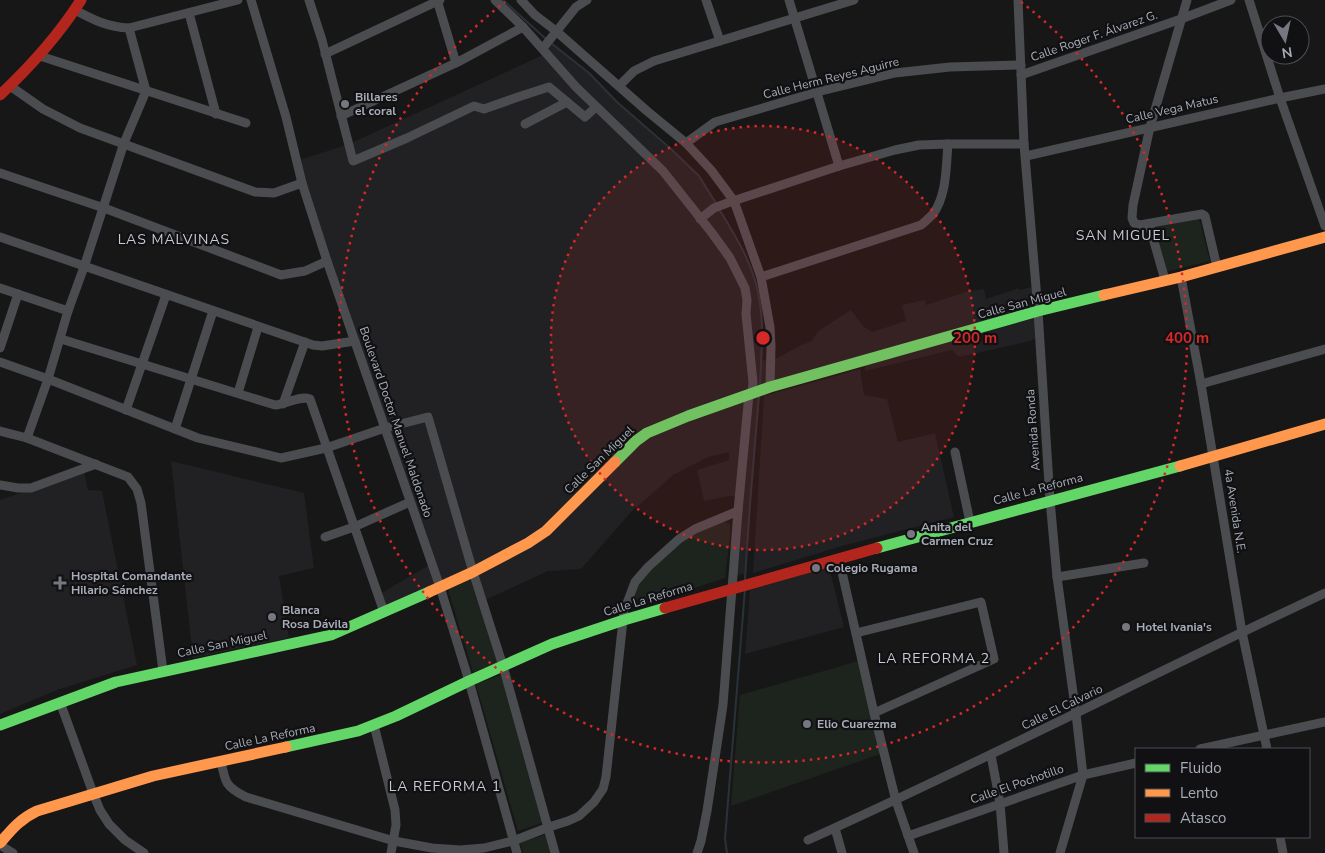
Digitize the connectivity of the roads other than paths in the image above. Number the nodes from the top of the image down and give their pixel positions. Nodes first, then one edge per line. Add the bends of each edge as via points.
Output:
1 (238, 0) edge
2 (251, 0) edge
3 (309, 0) edge
4 (438, 0) edge
5 (495, 0) edge
6 (521, 0) edge
7 (587, 0) edge
8 (706, 0) edge
9 (789, 0) edge
10 (854, 0) edge
11 (1018, 0) edge
12 (1187, 0) edge
13 (1231, 0) edge
14 (1250, 0) edge
15 (75, 3) edge
16 (190, 13) junction
17 (794, 18) junction
18 (1181, 19) junction
19 (524, 27) junction
20 (129, 28) junction
21 (549, 40) junction
22 (720, 41) junction
23 (325, 54) junction
24 (40, 56) junction
25 (456, 64) junction
26 (1021, 65) junction
27 (1021, 75) junction
28 (5, 85) edge
29 (620, 85) junction
30 (1325, 89) edge
31 (146, 91) junction
32 (817, 92) junction
33 (0, 95) edge
34 (1280, 98) junction
35 (566, 102) junction
36 (596, 107) junction
37 (216, 114) junction
38 (341, 116) junction
39 (246, 123) dead end
40 (525, 124) dead end
41 (1150, 127) junction
42 (124, 143) junction
43 (686, 143) junction
44 (948, 144) junction
45 (1024, 144) junction
46 (1026, 156) junction
47 (838, 166) junction
48 (0, 173) edge
49 (302, 183) junction
50 (732, 202) junction
51 (104, 208) junction
52 (701, 218) junction
53 (1149, 224) junction
54 (1325, 226) edge
55 (0, 237) edge
56 (1325, 237) edge
57 (327, 261) junction
58 (84, 266) junction
59 (1217, 267) junction
60 (761, 277) junction
61 (1181, 277) junction
62 (1164, 280) junction
63 (0, 288) edge
64 (18, 294) junction
65 (166, 295) junction
66 (213, 311) junction
67 (1038, 311) junction
68 (68, 312) junction
69 (258, 327) junction
70 (61, 339) junction
71 (355, 341) junction
72 (305, 342) junction
73 (0, 348) edge
74 (1325, 349) edge
75 (0, 362) edge
76 (142, 363) junction
77 (48, 378) junction
78 (191, 379) junction
79 (1201, 384) junction
80 (769, 388) junction
81 (238, 393) junction
82 (752, 393) junction
83 (283, 404) junction
84 (126, 410) junction
85 (1325, 424) edge
86 (385, 428) junction
87 (175, 429) junction
88 (0, 430) edge
89 (27, 438) junction
90 (326, 448) junction
91 (955, 452) dead end
92 (1213, 457) junction
93 (96, 464) junction
94 (1, 484) edge
95 (1050, 500) junction
96 (410, 502) junction
97 (738, 511) junction
98 (970, 522) junction
99 (354, 527) junction
100 (325, 537) dead end
101 (839, 559) junction
102 (1144, 563) dead end
103 (473, 572) junction
104 (1057, 577) junction
105 (440, 587) junction
106 (733, 588) junction
107 (1325, 593) edge
108 (384, 612) junction
109 (624, 620) junction
110 (1242, 632) junction
111 (856, 633) junction
112 (503, 666) junction
113 (163, 671) junction
114 (469, 681) junction
115 (60, 702) junction
116 (874, 712) junction
117 (1076, 714) junction
118 (1325, 722) edge
119 (0, 724) edge
120 (374, 725) junction
121 (1265, 735) junction
122 (1205, 748) edge
123 (1267, 748) edge
124 (991, 755) junction
125 (221, 761) junction
126 (1135, 763) edge
127 (1083, 775) junction
128 (93, 793) junction
129 (896, 801) junction
130 (1000, 803) junction
131 (549, 827) junction
132 (835, 828) junction
133 (908, 836) junction
134 (1280, 838) edge
135 (394, 840) junction
136 (808, 840) dead end
137 (513, 841) junction
138 (0, 844) edge
139 (13, 853) edge
140 (144, 853) edge
141 (392, 853) edge
142 (517, 853) edge
143 (555, 853) edge
144 (697, 853) edge
145 (842, 853) edge
146 (914, 853) edge
147 (1004, 853) edge
148 (1060, 853) edge
149 (1283, 853) edge

1 - 16 street
2 - 49 street, Boulevard Doctor Manuel Maldonado
3 - 23 street
4 - 23 street
4 - 25 street
5 - 19 street
6 - 21 street via 536,15
7 - 21 street via 576,7
8 - 22 street
9 - 17 street
10 - 17 street
11 - 26 street, Avenida Ronda
12 - 18 street
13 - 18 street, Calle Roger F. Álvarez G.
14 - 34 street
15 - 20 street via 91,19 113,27
15 - 24 main road
15 - 28 main road
16 - 20 street
16 - 37 street
17 - 22 street
17 - 32 street
18 - 27 street, Calle Roger F. Álvarez G.
18 - 41 street
19 - 21 street
19 - 25 street
20 - 31 street
21 - 29 street
21 - 36 street via 576,87
22 - 29 street via 654,61 634,71
23 - 38 street
24 - 28 main road
24 - 31 street
25 - 38 street
26 - 27 street, Avenida Ronda
26 - 32 street, Calle Herm Reyes Aguirre via 950,67 895,73
27 - 45 street, Avenida Ronda
28 - 33 main road
28 - 42 street via 80,128
29 - 43 street
30 - 34 street, Calle Vega Matus
31 - 37 street
31 - 42 street
32 - 43 street, Calle Herm Reyes Aguirre via 715,122
32 - 47 street
34 - 41 street, Calle Vega Matus
34 - 54 street
35 - 36 street via 585,117
35 - 38 street via 549,87 484,109 474,106 353,161
35 - 40 street
36 - 52 street via 663,171
37 - 39 street
41 - 46 street, Calle Vega Matus
41 - 53 street via 1132,218 1134,224
42 - 49 street via 255,192 274,193
42 - 51 street
43 - 50 street via 711,170
44 - 45 street
44 - 47 street via 895,150
44 - 60 street via 941,198 921,225
45 - 46 street, Avenida Ronda
46 - 67 street, Avenida Ronda
47 - 50 street
48 - 51 street
49 - 57 street, Boulevard Doctor Manuel Maldonado
50 - 52 street via 714,208
50 - 60 street
51 - 57 street via 282,275 305,272
51 - 58 street
52 - 82 street via 730,258 745,288
53 - 59 street via 1202,214
53 - 62 street
55 - 58 street
56 - 59 main road, Calle San Miguel
57 - 71 street, Boulevard Doctor Manuel Maldonado
58 - 65 street
58 - 68 street
59 - 61 main road, Calle San Miguel
60 - 80 street via 770,327
61 - 62 main road, Calle San Miguel
61 - 79 street, 4a Avenida N.E.
62 - 67 main road, Calle San Miguel
63 - 64 street
64 - 68 street
64 - 73 street
65 - 66 street
65 - 76 street
66 - 69 street
66 - 78 street
67 - 80 main road, Calle San Miguel
67 - 95 street, Avenida Ronda
68 - 70 street
69 - 72 street
69 - 81 street
70 - 76 street
70 - 77 street
71 - 72 street via 322,346
71 - 86 street, Boulevard Doctor Manuel Maldonado
72 - 83 street
74 - 79 street
75 - 77 street
76 - 78 street
76 - 84 street
77 - 84 street
77 - 89 street
78 - 81 street
78 - 87 street
79 - 92 street, 4a Avenida N.E.
80 - 82 main road, Calle San Miguel
81 - 83 street
82 - 97 street
82 - 103 main road, Calle San Miguel via 647,433 546,531
83 - 90 street via 303,397 310,399
84 - 87 street
85 - 92 main road, Calle La Reforma
86 - 90 street
86 - 96 street, Boulevard Doctor Manuel Maldonado
86 - 103 street via 428,417
87 - 90 street via 198,438 281,458
88 - 89 street
89 - 93 street
90 - 99 street
91 - 98 street
92 - 95 main road, Calle La Reforma
92 - 110 street, 4a Avenida N.E.
93 - 94 street via 31,488
93 - 113 street via 128,477 137,489
95 - 98 main road, Calle La Reforma
95 - 104 street, Avenida Ronda
96 - 99 street
96 - 105 street, Boulevard Doctor Manuel Maldonado
97 - 106 street
97 - 109 street via 695,529 648,567 635,582
98 - 101 main road, Calle La Reforma
99 - 100 street
99 - 108 street
101 - 106 main road, Calle La Reforma
101 - 111 street
102 - 104 street
103 - 105 main road, Calle San Miguel
103 - 112 street
104 - 117 street, Avenida Ronda
105 - 108 main road, Calle San Miguel
105 - 114 street, Boulevard Doctor Manuel Maldonado
106 - 109 main road, Calle La Reforma
106 - 144 street via 723,705 707,811
107 - 110 street, Calle El Calvario
108 - 113 main road, Calle San Miguel via 330,635
109 - 112 main road, Calle La Reforma via 552,644
109 - 131 street via 606,777 594,802 579,816
110 - 117 street, Calle El Calvario
110 - 121 street, 4a Avenida N.E.
111 - 116 street
111 - 116 street via 980,602 994,659
112 - 114 main road, Calle La Reforma
112 - 131 street
113 - 115 main road, Calle San Miguel via 116,682
114 - 120 main road, Calle La Reforma
114 - 137 street, Boulevard Doctor Manuel Maldonado
115 - 119 main road, Calle San Miguel
115 - 128 street
116 - 129 street
117 - 124 street, Calle El Calvario
117 - 127 street, Avenida Ronda
118 - 121 street
120 - 125 main road, Calle La Reforma
120 - 135 street via 395,810
121 - 122 street
121 - 123 street, 4a Avenida N.E.
124 - 129 street, Calle El Calvario
124 - 130 street
125 - 128 main road, Calle La Reforma
125 - 135 street via 227,783 246,797
126 - 127 street, Calle El Pochotillo
127 - 130 street, Calle El Pochotillo
127 - 148 street, Avenida Ronda
128 - 138 main road, Calle La Reforma via 26,816
128 - 140 street via 110,824
129 - 132 street, Calle El Calvario
129 - 133 street
130 - 133 street, Calle El Pochotillo
130 - 147 street
131 - 137 street
131 - 143 street
132 - 136 street, Calle El Calvario
132 - 145 street
133 - 146 street
134 - 149 street
135 - 137 street via 460,850
135 - 141 street
137 - 142 street, Boulevard Doctor Manuel Maldonado
138 - 139 street

